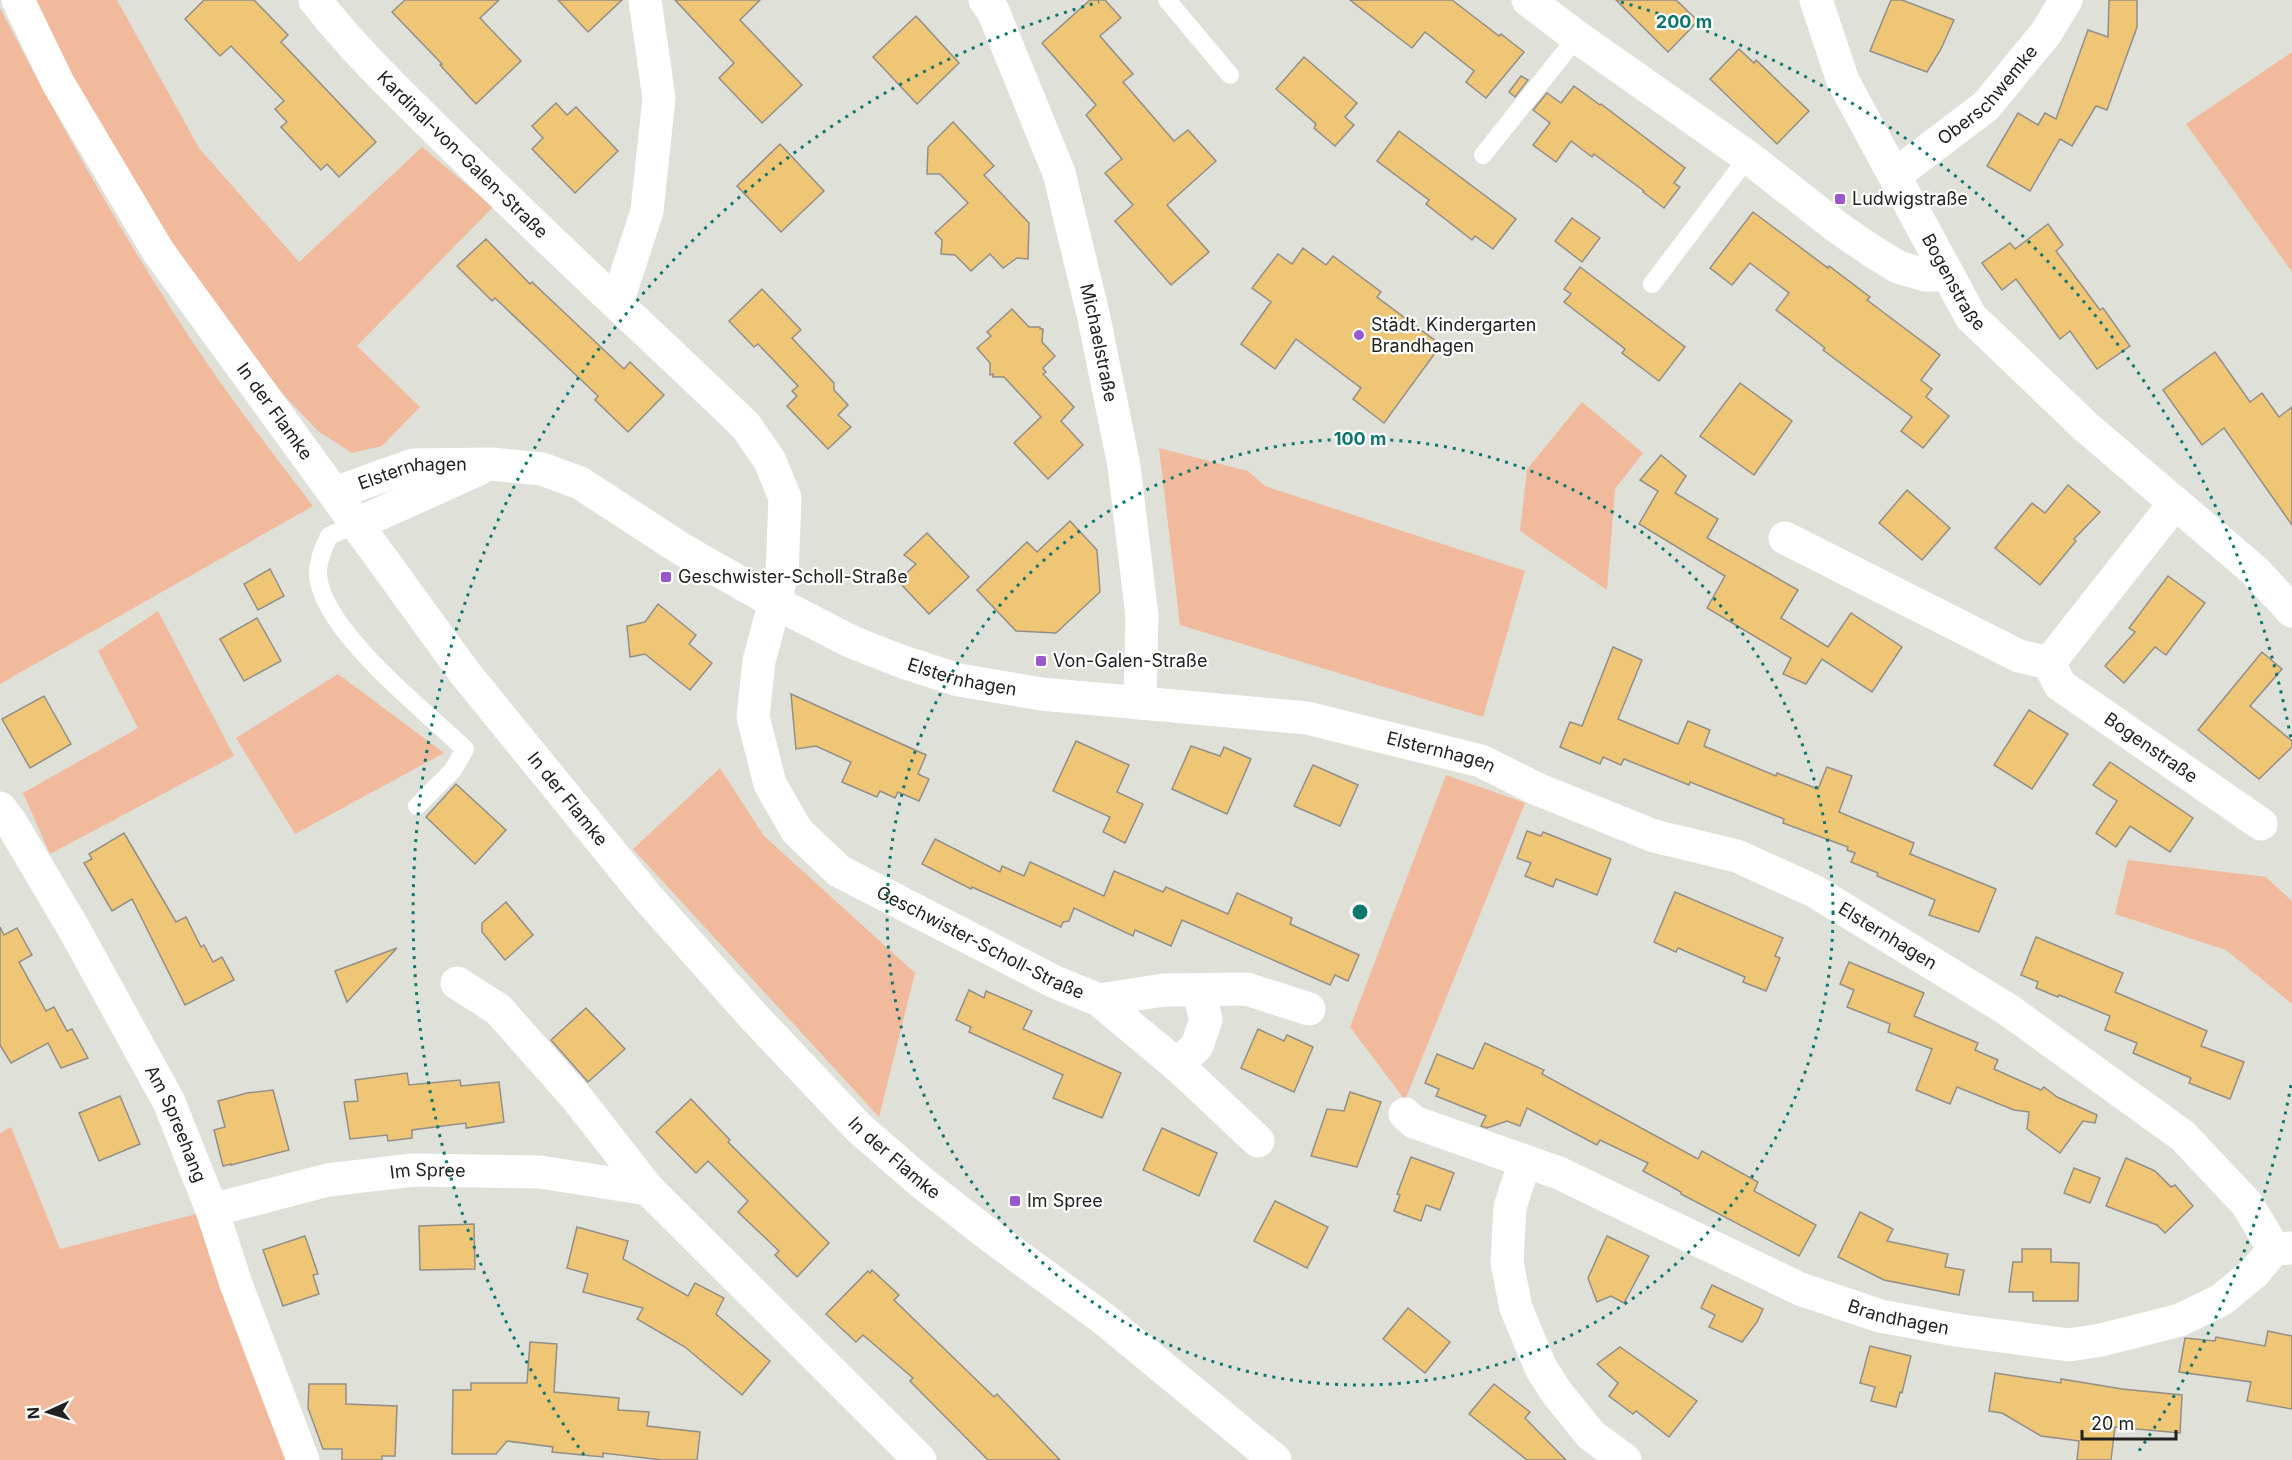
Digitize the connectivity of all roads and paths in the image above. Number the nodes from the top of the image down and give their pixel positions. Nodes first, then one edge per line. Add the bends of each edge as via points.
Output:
1 (18, 0) edge
2 (315, 0) edge
3 (645, 0) edge
4 (1167, 0) edge
5 (1528, 0) edge
6 (1816, 0) edge
7 (2066, 0) edge
8 (997, 4) edge
9 (1577, 37) junction
10 (1230, 75) dead end
11 (1483, 155) dead end
12 (1748, 157) junction
13 (1895, 175) junction
14 (1947, 275) junction
15 (1652, 284) dead end
16 (617, 303) junction
17 (491, 464) junction
18 (335, 493) junction
19 (2175, 503) junction
20 (357, 524) junction
21 (1785, 538) dead end
22 (776, 603) junction
23 (2292, 610) edge
24 (2049, 663) junction
25 (1140, 703) junction
26 (417, 806) dead end
27 (0, 808) edge
28 (2261, 824) dead end
29 (457, 983) dead end
30 (1198, 991) junction
31 (1100, 1000) junction
32 (1309, 1009) dead end
33 (1177, 1065) junction
34 (1405, 1114) dead end
35 (1258, 1142) dead end
36 (1525, 1161) junction
37 (648, 1189) junction
38 (212, 1210) junction
39 (2283, 1249) edge
40 (303, 1460) edge
41 (920, 1460) edge
42 (1275, 1460) edge
43 (1625, 1460) edge

1 - 18 street, In der Flamke via 58,83 158,251
2 - 16 street, Kardinal-von-Galen-Straße via 408,102
3 - 16 street via 660,98 647,211
4 - 10 lane
5 - 9 street
6 - 13 street, Bogenstraße via 1843,81
7 - 13 street, Oberschwemke via 2046,33 1986,106
8 - 25 street, Michaelstraße via 1059,173 1094,318 1124,466 1142,616
9 - 11 lane
9 - 12 street
12 - 14 street via 1837,227 1898,267
12 - 15 lane
13 - 14 street, Bogenstraße
14 - 19 street, Bogenstraße via 1971,317 2086,427
16 - 22 street, Kardinal-von-Galen-Straße via 746,426 770,461 785,498 782,575
17 - 18 street, Elsternhagen via 413,465
17 - 20 street, Elsternhagen
17 - 22 street, Elsternhagen via 542,469 580,483 683,550
18 - 20 street, In der Flamke
19 - 23 street, Bogenstraße via 2255,572
19 - 24 street
20 - 26 lane via 329,536 318,574 324,598 345,632 368,658 465,748 453,770
20 - 42 street, In der Flamke via 464,672 648,898 859,1128 921,1182 1104,1319
21 - 24 street via 2019,656
22 - 25 street, Elsternhagen via 852,642 959,680 1041,694
22 - 31 street, Geschwister-Scholl-Straße via 759,661 753,717 770,784 797,831 839,871 1055,982
24 - 28 street, Bogenstraße via 2060,685
25 - 39 street, Elsternhagen via 1307,718 1481,761 1537,789 1654,836 1737,856 1814,891 2007,1009 2183,1136
27 - 38 street, Am Spreehang via 74,929 169,1102
29 - 37 street via 498,1009 576,1097
30 - 31 street, Geschwister-Scholl-Straße via 1164,990
30 - 32 street, Geschwister-Scholl-Straße via 1247,989
30 - 33 street via 1206,1019 1197,1046
31 - 33 street, Geschwister-Scholl-Straße
33 - 35 street, Geschwister-Scholl-Straße
34 - 36 street, Brandhagen via 1414,1122
36 - 39 street, Brandhagen via 1559,1173 1800,1289 1880,1316 2068,1345 2180,1320 2221,1300
36 - 43 street via 1510,1207 1507,1262 1516,1308 1541,1368 1557,1393 1591,1435
37 - 38 street, Im Spree via 540,1172 413,1170 328,1180
37 - 41 street
38 - 40 street, Am Spreehang

